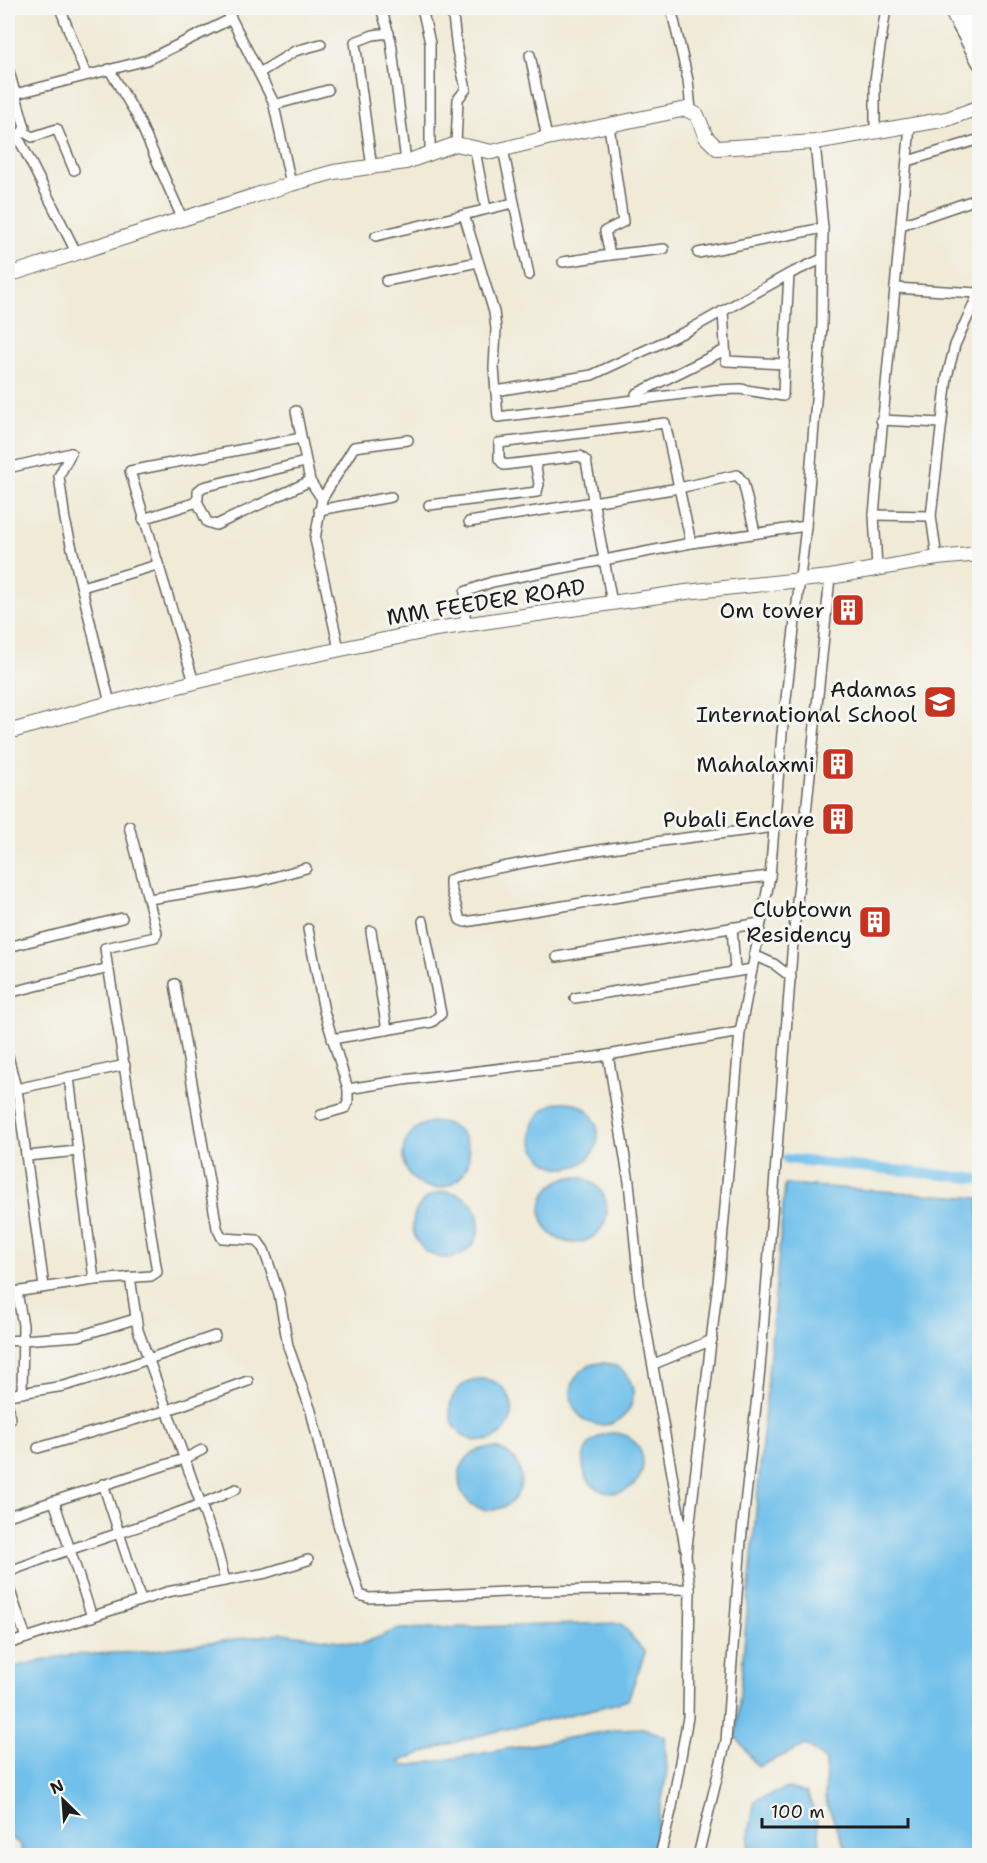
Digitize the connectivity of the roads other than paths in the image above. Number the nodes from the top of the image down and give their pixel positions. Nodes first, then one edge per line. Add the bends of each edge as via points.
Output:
1 (60, 8) edge
2 (226, 8) edge
3 (381, 8) edge
4 (422, 8) edge
5 (452, 8) edge
6 (671, 8) edge
7 (886, 8) edge
8 (951, 8) edge
9 (963, 8) edge
10 (231, 19) junction
11 (389, 33) junction
12 (980, 38) edge
13 (321, 44) dead end
14 (530, 55) dead end
15 (980, 62) edge
16 (8, 68) edge
17 (109, 69) junction
18 (259, 73) junction
19 (86, 75) junction
20 (328, 90) dead end
21 (15, 94) junction
22 (274, 105) junction
23 (980, 107) edge
24 (691, 110) junction
25 (609, 126) junction
26 (910, 126) junction
27 (875, 130) junction
28 (21, 135) junction
29 (547, 138) junction
30 (980, 139) edge
31 (8, 142) edge
32 (814, 142) junction
33 (456, 144) junction
34 (503, 149) junction
35 (475, 150) junction
36 (430, 152) junction
37 (908, 161) junction
38 (406, 162) junction
39 (372, 168) junction
40 (74, 170) dead end
41 (291, 184) junction
42 (980, 198) edge
43 (513, 203) junction
44 (486, 209) junction
45 (464, 215) junction
46 (183, 220) junction
47 (902, 225) junction
48 (823, 228) junction
49 (376, 236) dead end
50 (664, 249) dead end
51 (76, 252) junction
52 (698, 253) dead end
53 (610, 255) junction
54 (822, 259) junction
55 (478, 262) junction
56 (563, 262) dead end
57 (529, 274) dead end
58 (789, 274) junction
59 (8, 275) edge
60 (386, 281) dead end
61 (895, 288) junction
62 (978, 291) edge
63 (723, 311) junction
64 (725, 350) junction
65 (784, 364) junction
66 (496, 391) junction
67 (636, 394) dead end
68 (296, 411) dead end
69 (881, 420) junction
70 (941, 423) junction
71 (301, 438) junction
72 (408, 440) dead end
73 (305, 462) junction
74 (535, 462) junction
75 (8, 468) edge
76 (310, 481) junction
77 (679, 488) junction
78 (391, 497) dead end
79 (322, 499) junction
80 (197, 501) junction
81 (593, 501) junction
82 (429, 506) dead end
83 (319, 510) junction
84 (874, 515) junction
85 (931, 516) junction
86 (143, 519) junction
87 (469, 522) dead end
88 (806, 526) junction
89 (755, 532) junction
90 (691, 543) junction
91 (980, 554) edge
92 (937, 558) junction
93 (603, 560) junction
94 (158, 565) junction
95 (877, 568) junction
96 (830, 578) junction
97 (800, 579) junction
98 (82, 587) junction
99 (612, 603) junction
100 (465, 624) junction
101 (339, 649) junction
102 (194, 682) junction
103 (110, 703) junction
104 (8, 731) edge
105 (129, 826) dead end
106 (776, 827) junction
107 (306, 868) dead end
108 (770, 876) junction
109 (149, 899) junction
110 (122, 918) dead end
111 (423, 921) dead end
112 (760, 923) junction
113 (732, 927) junction
114 (308, 929) dead end
115 (371, 931) dead end
116 (8, 947) edge
117 (754, 955) junction
118 (557, 957) dead end
119 (752, 969) junction
120 (108, 970) junction
121 (735, 971) junction
122 (790, 977) junction
123 (175, 984) dead end
124 (8, 993) edge
125 (575, 998) dead end
126 (387, 1030) junction
127 (740, 1032) junction
128 (332, 1040) junction
129 (608, 1055) junction
130 (8, 1056) edge
131 (125, 1065) junction
132 (69, 1077) junction
133 (348, 1089) junction
134 (17, 1093) junction
135 (8, 1099) edge
136 (321, 1114) dead end
137 (78, 1151) junction
138 (27, 1156) junction
139 (130, 1277) junction
140 (94, 1280) junction
141 (44, 1287) junction
142 (12, 1293) edge
143 (135, 1319) junction
144 (215, 1336) dead end
145 (23, 1339) junction
146 (712, 1340) junction
147 (8, 1341) edge
148 (147, 1360) junction
149 (654, 1364) junction
150 (248, 1382) dead end
151 (22, 1393) junction
152 (8, 1395) edge
153 (8, 1406) edge
154 (168, 1410) junction
155 (10, 1420) dead end
156 (38, 1448) dead end
157 (202, 1450) dead end
158 (184, 1459) junction
159 (103, 1484) junction
160 (236, 1490) dead end
161 (54, 1501) junction
162 (202, 1505) junction
163 (8, 1516) edge
164 (120, 1533) junction
165 (69, 1548) junction
166 (686, 1555) junction
167 (308, 1560) dead end
168 (8, 1572) edge
169 (225, 1580) junction
170 (8, 1585) edge
171 (690, 1589) junction
172 (141, 1600) junction
173 (92, 1617) junction
174 (26, 1638) junction
175 (8, 1644) edge
176 (660, 1856) edge
177 (698, 1856) edge

1 - 19 street
2 - 10 street
3 - 11 street
4 - 36 street via 430,43
5 - 33 street via 466,89 458,99
6 - 24 street
7 - 27 street via 874,80
8 - 15 main road
9 - 12 main road
10 - 17 street via 147,60
10 - 18 street
11 - 38 street
11 - 39 street via 372,34 355,42
13 - 18 street via 295,51
14 - 29 street
16 - 21 street
17 - 19 street
17 - 46 street via 137,116
18 - 22 street
19 - 21 street
20 - 22 street
21 - 28 street via 24,120
22 - 41 street
23 - 26 street
24 - 25 street
24 - 32 street via 717,148
25 - 29 street
25 - 53 street via 623,222 606,228
26 - 27 street
26 - 37 street
27 - 32 street
28 - 31 street
28 - 40 street via 32,137 57,129
28 - 51 street
29 - 34 street
30 - 37 street
32 - 48 street
33 - 35 street
33 - 36 street
34 - 35 street
34 - 43 street
35 - 44 street
36 - 38 street
37 - 47 street
38 - 39 street
39 - 41 street via 334,172
41 - 46 street
42 - 47 street
43 - 44 street
43 - 57 street
44 - 45 street
45 - 49 street
45 - 55 street
46 - 51 street
47 - 61 street
48 - 52 street
48 - 54 street
50 - 53 street
51 - 59 street
53 - 56 street
54 - 58 street
54 - 88 street via 822,325
55 - 60 street
55 - 66 street via 494,312
58 - 63 street
58 - 65 street
61 - 62 street
61 - 69 street
62 - 70 street via 955,345
63 - 64 street
63 - 66 street via 592,375
64 - 65 street via 726,361
64 - 67 street
65 - 66 street via 783,396 740,389 715,390 498,417
68 - 71 street
69 - 70 street
69 - 84 street
70 - 85 street
71 - 73 street
71 - 86 street via 133,469 130,474
72 - 79 street via 349,450
73 - 76 street
73 - 80 street via 203,487 198,491
74 - 77 street via 501,463 499,443 663,422
74 - 81 street via 584,458
74 - 82 street via 537,492
75 - 98 street via 70,453 59,476 64,520
76 - 79 street
76 - 80 street via 216,525 207,522
77 - 81 street
77 - 89 street via 740,476
77 - 90 street
78 - 83 street
79 - 83 street
80 - 86 street
81 - 87 street
81 - 93 street
83 - 101 street via 316,550
84 - 85 street
84 - 95 street
85 - 92 street
86 - 94 street
88 - 89 street
88 - 97 street
89 - 90 street
90 - 93 street
91 - 92 street, MM FEEDER ROAD
92 - 95 street, MM FEEDER ROAD
93 - 99 street
93 - 100 street via 469,589 464,595
94 - 98 street
94 - 102 street
95 - 96 street, MM FEEDER ROAD
96 - 97 street, MM FEEDER ROAD
96 - 122 street
97 - 99 street, MM FEEDER ROAD
97 - 106 street via 782,733
98 - 103 street
99 - 100 street, MM FEEDER ROAD
100 - 101 street, MM FEEDER ROAD
101 - 102 street, MM FEEDER ROAD
102 - 103 street, MM FEEDER ROAD
103 - 104 street, MM FEEDER ROAD
105 - 109 street
106 - 108 street
106 - 108 street via 648,842 526,863 454,878 450,885 460,920 465,922
107 - 109 street via 256,882
108 - 112 street
109 - 120 street via 157,934 105,948
110 - 116 street
111 - 126 street via 441,1014 432,1022
112 - 113 street
112 - 117 street
113 - 118 street
113 - 121 street
114 - 128 street
115 - 126 street
117 - 119 street
117 - 122 street
119 - 121 street
119 - 127 street
120 - 124 street
120 - 131 street
121 - 125 street
122 - 177 street via 726,1741
123 - 171 street via 217,1228 222,1238 256,1240 264,1250 360,1595 369,1598
126 - 128 street
127 - 129 street
127 - 146 street
128 - 133 street
129 - 133 street
129 - 149 street via 629,1182 640,1294
130 - 134 street
131 - 132 street
131 - 139 street via 157,1272
132 - 134 street
132 - 137 street
133 - 136 street via 345,1108
134 - 135 street
134 - 138 street
137 - 138 street
137 - 140 street
138 - 141 street
139 - 140 street
139 - 143 street
140 - 141 street
141 - 142 street
142 - 145 street
143 - 145 street via 79,1336
143 - 148 street
144 - 148 street
145 - 147 street
145 - 151 street
146 - 149 street
146 - 166 street
148 - 151 street via 64,1386
148 - 154 street
149 - 166 street
150 - 154 street
151 - 152 street
153 - 155 street
154 - 156 street
154 - 158 street
157 - 158 street
158 - 159 street
158 - 162 street
159 - 161 street
159 - 164 street
160 - 162 street
161 - 163 street
161 - 165 street
162 - 164 street
162 - 169 street
164 - 165 street
164 - 172 street
165 - 168 street
165 - 173 street
166 - 171 street
167 - 169 street
169 - 172 street
170 - 174 street
171 - 176 street via 688,1717
172 - 173 street
173 - 174 street
174 - 175 street

